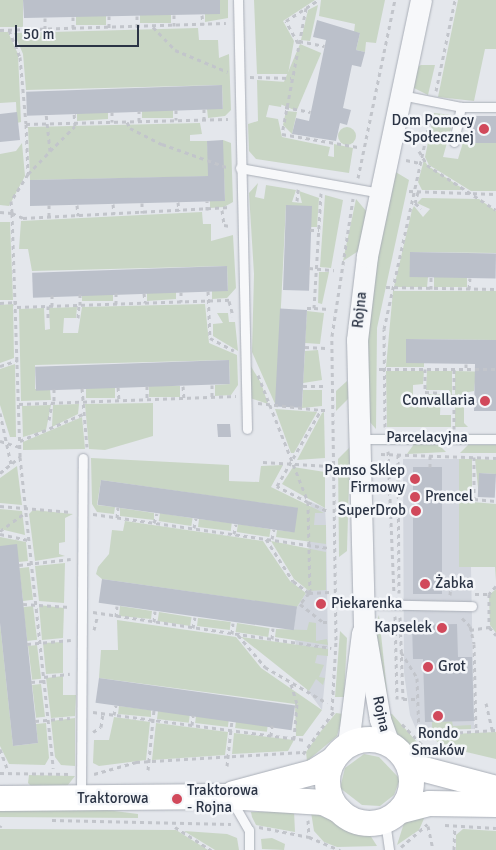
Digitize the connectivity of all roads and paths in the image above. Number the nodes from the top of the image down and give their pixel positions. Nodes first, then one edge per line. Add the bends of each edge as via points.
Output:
1 (238, 0) edge
2 (318, 0) edge
3 (421, 0) edge
4 (456, 0) edge
5 (306, 8) junction
6 (202, 14) dead end
7 (231, 14) dead end
8 (174, 15) dead end
9 (109, 16) dead end
10 (137, 16) dead end
11 (73, 17) dead end
12 (45, 18) dead end
13 (174, 26) junction
14 (203, 26) junction
15 (137, 27) junction
16 (153, 27) junction
17 (73, 28) junction
18 (109, 28) junction
19 (46, 29) junction
20 (0, 30) edge
21 (9, 30) junction
22 (298, 42) junction
23 (325, 46) dead end
24 (232, 74) dead end
25 (257, 77) dead end
26 (291, 78) junction
27 (401, 96) junction
28 (434, 102) junction
29 (284, 107) junction
30 (461, 107) junction
31 (496, 107) edge
32 (176, 110) dead end
33 (204, 110) dead end
34 (139, 111) dead end
35 (74, 112) dead end
36 (112, 112) dead end
37 (311, 112) dead end
38 (46, 113) dead end
39 (239, 119) junction
40 (176, 120) junction
41 (204, 120) junction
42 (139, 121) junction
43 (112, 122) junction
44 (127, 122) junction
45 (75, 123) junction
46 (26, 124) junction
47 (47, 124) junction
48 (454, 142) dead end
49 (358, 147) dead end
50 (50, 151) junction
51 (419, 151) dead end
52 (422, 156) junction
53 (396, 158) dead end
54 (420, 163) junction
55 (237, 169) junction
56 (28, 174) junction
57 (321, 183) junction
58 (289, 186) dead end
59 (298, 188) junction
60 (306, 190) dead end
61 (313, 191) dead end
62 (414, 192) junction
63 (321, 193) junction
64 (380, 193) junction
65 (330, 194) dead end
66 (475, 194) junction
67 (496, 194) edge
68 (207, 201) dead end
69 (297, 201) dead end
70 (178, 202) dead end
71 (142, 203) dead end
72 (77, 204) dead end
73 (113, 204) dead end
74 (49, 205) dead end
75 (421, 208) dead end
76 (207, 210) junction
77 (222, 210) dead end
78 (496, 210) edge
79 (0, 212) edge
80 (178, 212) junction
81 (12, 213) junction
82 (142, 213) junction
83 (114, 214) junction
84 (78, 216) junction
85 (50, 217) junction
86 (310, 230) dead end
87 (319, 230) junction
88 (309, 268) dead end
89 (317, 269) junction
90 (334, 270) dead end
91 (431, 277) dead end
92 (470, 278) dead end
93 (386, 287) dead end
94 (391, 289) junction
95 (431, 289) junction
96 (469, 289) junction
97 (496, 289) edge
98 (208, 291) dead end
99 (181, 292) dead end
100 (116, 293) dead end
101 (144, 293) dead end
102 (80, 294) dead end
103 (52, 295) dead end
104 (229, 301) dead end
105 (17, 302) junction
106 (181, 302) junction
107 (208, 302) junction
108 (0, 303) edge
109 (116, 304) junction
110 (145, 304) junction
111 (79, 305) junction
112 (50, 306) junction
113 (17, 307) junction
114 (307, 308) dead end
115 (314, 308) junction
116 (329, 309) dead end
117 (78, 318) dead end
118 (48, 321) dead end
119 (305, 347) dead end
120 (326, 348) dead end
121 (242, 352) junction
122 (18, 360) junction
123 (426, 363) dead end
124 (466, 364) dead end
125 (0, 366) edge
126 (381, 369) junction
127 (426, 369) junction
128 (454, 369) junction
129 (466, 369) junction
130 (496, 369) edge
131 (212, 385) dead end
132 (147, 386) dead end
133 (183, 386) dead end
134 (303, 386) dead end
135 (327, 386) dead end
136 (118, 387) dead end
137 (54, 389) dead end
138 (212, 398) junction
139 (184, 399) junction
140 (246, 399) junction
141 (147, 400) junction
142 (119, 401) junction
143 (444, 401) dead end
144 (53, 403) junction
145 (19, 404) junction
146 (271, 408) junction
147 (321, 410) junction
148 (327, 410) dead end
149 (0, 413) edge
150 (83, 414) dead end
151 (49, 420) dead end
152 (454, 429) dead end
153 (247, 430) dead end
154 (387, 438) junction
155 (359, 439) junction
156 (496, 439) edge
157 (0, 441) edge
158 (20, 441) junction
159 (11, 445) junction
160 (20, 447) junction
161 (389, 453) junction
162 (380, 454) dead end
163 (398, 454) junction
164 (20, 456) junction
165 (430, 456) junction
166 (474, 457) junction
167 (83, 458) dead end
168 (496, 458) edge
169 (263, 462) dead end
170 (294, 462) junction
171 (11, 464) junction
172 (328, 466) dead end
173 (430, 467) dead end
174 (0, 473) edge
175 (496, 497) edge
176 (496, 501) edge
177 (308, 502) junction
178 (0, 506) edge
179 (118, 508) dead end
180 (25, 510) junction
181 (329, 512) dead end
182 (84, 513) junction
183 (157, 513) dead end
184 (117, 518) junction
185 (196, 518) dead end
186 (154, 523) junction
187 (236, 524) dead end
188 (194, 528) junction
189 (274, 529) dead end
190 (0, 532) edge
191 (234, 534) junction
192 (265, 538) junction
193 (29, 540) junction
194 (272, 540) junction
195 (308, 545) junction
196 (329, 548) dead end
197 (81, 558) junction
198 (32, 564) junction
199 (19, 565) dead end
200 (452, 573) dead end
201 (496, 586) edge
202 (330, 592) dead end
203 (310, 593) junction
204 (37, 603) junction
205 (23, 604) dead end
206 (117, 606) dead end
207 (451, 606) junction
208 (472, 606) dead end
209 (398, 607) junction
210 (80, 608) junction
211 (155, 612) dead end
212 (364, 615) junction
213 (116, 617) junction
214 (195, 617) dead end
215 (154, 622) junction
216 (331, 622) dead end
217 (233, 623) dead end
218 (489, 627) junction
219 (193, 628) junction
220 (273, 628) dead end
221 (470, 630) junction
222 (232, 634) junction
223 (237, 634) junction
224 (496, 635) edge
225 (80, 639) junction
226 (272, 639) junction
227 (40, 642) junction
228 (27, 644) dead end
229 (331, 648) dead end
230 (400, 652) junction
231 (79, 674) junction
232 (44, 679) junction
233 (31, 682) dead end
234 (290, 683) junction
235 (418, 699) junction
236 (327, 703) dead end
237 (486, 703) dead end
238 (116, 705) dead end
239 (397, 705) dead end
240 (154, 710) dead end
241 (343, 712) dead end
242 (114, 715) junction
243 (193, 715) dead end
244 (81, 716) junction
245 (399, 719) dead end
246 (491, 719) junction
247 (496, 719) edge
248 (48, 720) junction
249 (153, 720) junction
250 (232, 720) dead end
251 (36, 721) dead end
252 (272, 725) dead end
253 (192, 726) junction
254 (231, 730) junction
255 (494, 730) edge
256 (476, 731) junction
257 (271, 736) junction
258 (294, 739) junction
259 (305, 740) dead end
260 (390, 744) junction
261 (0, 748) edge
262 (430, 751) dead end
263 (341, 752) junction
264 (229, 756) junction
265 (149, 762) junction
266 (409, 765) junction
267 (228, 766) dead end
268 (7, 768) dead end
269 (53, 768) dead end
270 (148, 770) dead end
271 (0, 773) edge
272 (81, 774) junction
273 (496, 788) edge
274 (226, 796) junction
275 (82, 799) junction
276 (496, 804) edge
277 (5, 809) edge
278 (339, 810) junction
279 (308, 812) dead end
280 (428, 814) dead end
281 (393, 815) junction
282 (0, 819) edge
283 (455, 819) dead end
284 (48, 820) dead end
285 (433, 825) dead end
286 (439, 825) dead end
287 (248, 826) junction
288 (427, 826) junction
289 (455, 826) junction
290 (175, 827) dead end
291 (496, 828) edge
292 (309, 837) junction
293 (389, 849) edge
294 (211, 850) edge
295 (249, 850) edge
296 (340, 850) edge
297 (433, 850) edge
298 (454, 850) edge

1 - 39 lane
2 - 5 path
3 - 27 street, Rojna
4 - 28 path
5 - 22 path
5 - 22 path via 286,21
6 - 14 path
7 - 14 path via 228,23
8 - 13 path
9 - 18 path
10 - 15 path
11 - 17 path
12 - 19 path
13 - 14 path
13 - 16 path
15 - 16 path
15 - 18 path
16 - 24 path via 175,50
17 - 18 path
17 - 19 path
19 - 21 path
20 - 21 path
21 - 46 path via 20,57
22 - 23 path
22 - 26 path
25 - 26 path
26 - 29 path
27 - 28 lane
27 - 64 street, Rojna
28 - 30 lane
28 - 52 path
29 - 37 path
29 - 49 path via 282,134
30 - 31 lane
30 - 48 lane
32 - 40 path
33 - 41 path
34 - 42 path
35 - 45 path
36 - 43 path
38 - 47 path
39 - 41 path
39 - 55 lane
40 - 41 path
40 - 42 path
42 - 44 path
43 - 44 path
43 - 45 path
44 - 55 path via 130,128 162,144
45 - 47 path
45 - 50 path
46 - 47 path
46 - 56 path
47 - 50 path
50 - 56 path
51 - 52 path
52 - 54 path
52 - 66 path via 427,165
53 - 54 path
54 - 62 path
55 - 57 lane
55 - 121 lane
56 - 81 path via 11,202
57 - 63 path
57 - 64 lane
58 - 59 path
59 - 60 path
59 - 69 path
61 - 63 path
62 - 66 path
62 - 75 path via 415,204
62 - 94 path
63 - 65 path
63 - 87 path
64 - 155 street, Rojna via 358,324
66 - 67 path
66 - 78 path
68 - 76 path
70 - 80 path
71 - 82 path
72 - 84 path
73 - 83 path
74 - 85 path
76 - 77 path
76 - 80 path
79 - 81 path
80 - 82 path
81 - 85 path via 23,218
81 - 105 path
82 - 83 path
83 - 84 path
84 - 85 path
86 - 87 path
87 - 89 path
88 - 89 path
89 - 90 path
89 - 115 path
91 - 95 path
92 - 96 path
93 - 94 path
94 - 95 path
94 - 126 path
95 - 96 path
96 - 97 path
98 - 107 path
99 - 106 path
100 - 109 path
101 - 110 path
102 - 111 path
103 - 112 path
104 - 107 path
105 - 108 path
105 - 113 path
106 - 107 path
106 - 110 path
107 - 121 path via 210,338
109 - 110 path
109 - 111 path
111 - 112 path
111 - 117 path
112 - 113 path
112 - 118 path
113 - 122 path
114 - 115 path
115 - 116 path
119 - 120 path
121 - 140 lane
121 - 146 path
122 - 125 path
122 - 145 path
123 - 127 path
124 - 129 path
126 - 127 path
126 - 154 path
127 - 128 path
127 - 143 path via 424,392 444,393
128 - 129 path
128 - 152 path
129 - 130 path
131 - 138 path
132 - 141 path
133 - 139 path
134 - 135 path
136 - 142 path
137 - 144 path
138 - 139 path
138 - 140 path
139 - 141 path
140 - 146 path
140 - 153 lane
141 - 142 path
142 - 144 path
144 - 145 path
144 - 151 path
145 - 158 path
146 - 147 path
146 - 170 path
147 - 148 path
147 - 170 path
149 - 159 path
150 - 158 path
154 - 155 lane, Parcelacyjna
154 - 156 lane, Parcelacyjna
154 - 161 path
155 - 212 street, Rojna
157 - 159 path
158 - 160 path
159 - 160 path
159 - 171 path
160 - 164 path
161 - 162 path
161 - 163 path
161 - 209 path
163 - 165 path
163 - 209 path
164 - 171 path
164 - 180 path
165 - 166 path
165 - 173 path
166 - 168 path
166 - 176 path via 474,499
167 - 182 lane
169 - 170 path
170 - 172 path
170 - 177 path
170 - 177 path via 277,486
171 - 174 path
175 - 176 path
177 - 181 path
177 - 195 path
178 - 180 path
179 - 184 path
180 - 182 path
180 - 190 path
180 - 193 path
182 - 184 path
182 - 197 lane
183 - 186 path
184 - 186 path
185 - 188 path
186 - 188 path
187 - 191 path
188 - 191 path
189 - 194 path
190 - 193 path
191 - 192 path
192 - 194 path
192 - 203 path via 293,582
193 - 198 path
194 - 195 path
195 - 196 path
195 - 203 path
197 - 198 path
197 - 210 lane
198 - 199 path
198 - 204 path
200 - 207 path
201 - 218 path via 489,594
202 - 203 path
203 - 216 path via 300,604 324,622
204 - 205 path
204 - 210 path
204 - 227 path
206 - 213 path
207 - 208 lane
207 - 209 lane
207 - 221 path
209 - 212 lane
209 - 230 path
209 - 239 path
210 - 213 path
210 - 225 lane
211 - 215 path
212 - 260 street, Rojna via 380,719
212 - 263 street, Rojna
213 - 215 path
214 - 219 path
215 - 219 path
217 - 222 path
218 - 221 path
218 - 224 path
219 - 222 path
220 - 226 path
221 - 256 path
222 - 223 path
223 - 226 path
223 - 234 path via 265,667
225 - 227 path
225 - 231 lane
226 - 229 path
227 - 228 path
227 - 232 path
230 - 235 path via 417,678
230 - 235 path via 403,699
231 - 232 path
231 - 244 lane
232 - 233 path
232 - 248 path
234 - 236 path
234 - 258 path via 297,704
235 - 256 path via 419,735
237 - 246 path
238 - 242 path
240 - 249 path
241 - 264 path via 332,712 303,752
242 - 244 path via 92,712
242 - 249 path
243 - 253 path
244 - 248 path
244 - 272 lane
245 - 262 path
246 - 247 path
246 - 255 path
248 - 251 path
248 - 269 path
249 - 253 path
249 - 265 path
250 - 254 path
252 - 257 path
253 - 254 path
254 - 257 path
254 - 264 path
255 - 256 path
257 - 258 path
258 - 259 path
260 - 263 main road via 368,738
260 - 266 main road
261 - 268 path
263 - 274 main road, Traktorowa via 312,772
263 - 278 main road via 327,786
264 - 265 path
264 - 267 path
265 - 270 path
265 - 272 path
266 - 273 main road
266 - 281 main road via 410,791
271 - 272 path
272 - 275 lane
274 - 275 main road, Traktorowa
274 - 278 main road, Traktorowa via 317,801
274 - 287 lane
275 - 277 main road, Traktorowa
276 - 281 main road via 429,803
277 - 282 path
278 - 281 main road via 362,823
279 - 292 path
280 - 288 path
281 - 293 lane
283 - 289 path
284 - 287 path
285 - 288 path
286 - 289 path
287 - 292 path
287 - 295 lane
288 - 293 path via 406,844
288 - 297 path
289 - 291 path
289 - 298 path
290 - 294 path
292 - 296 path

